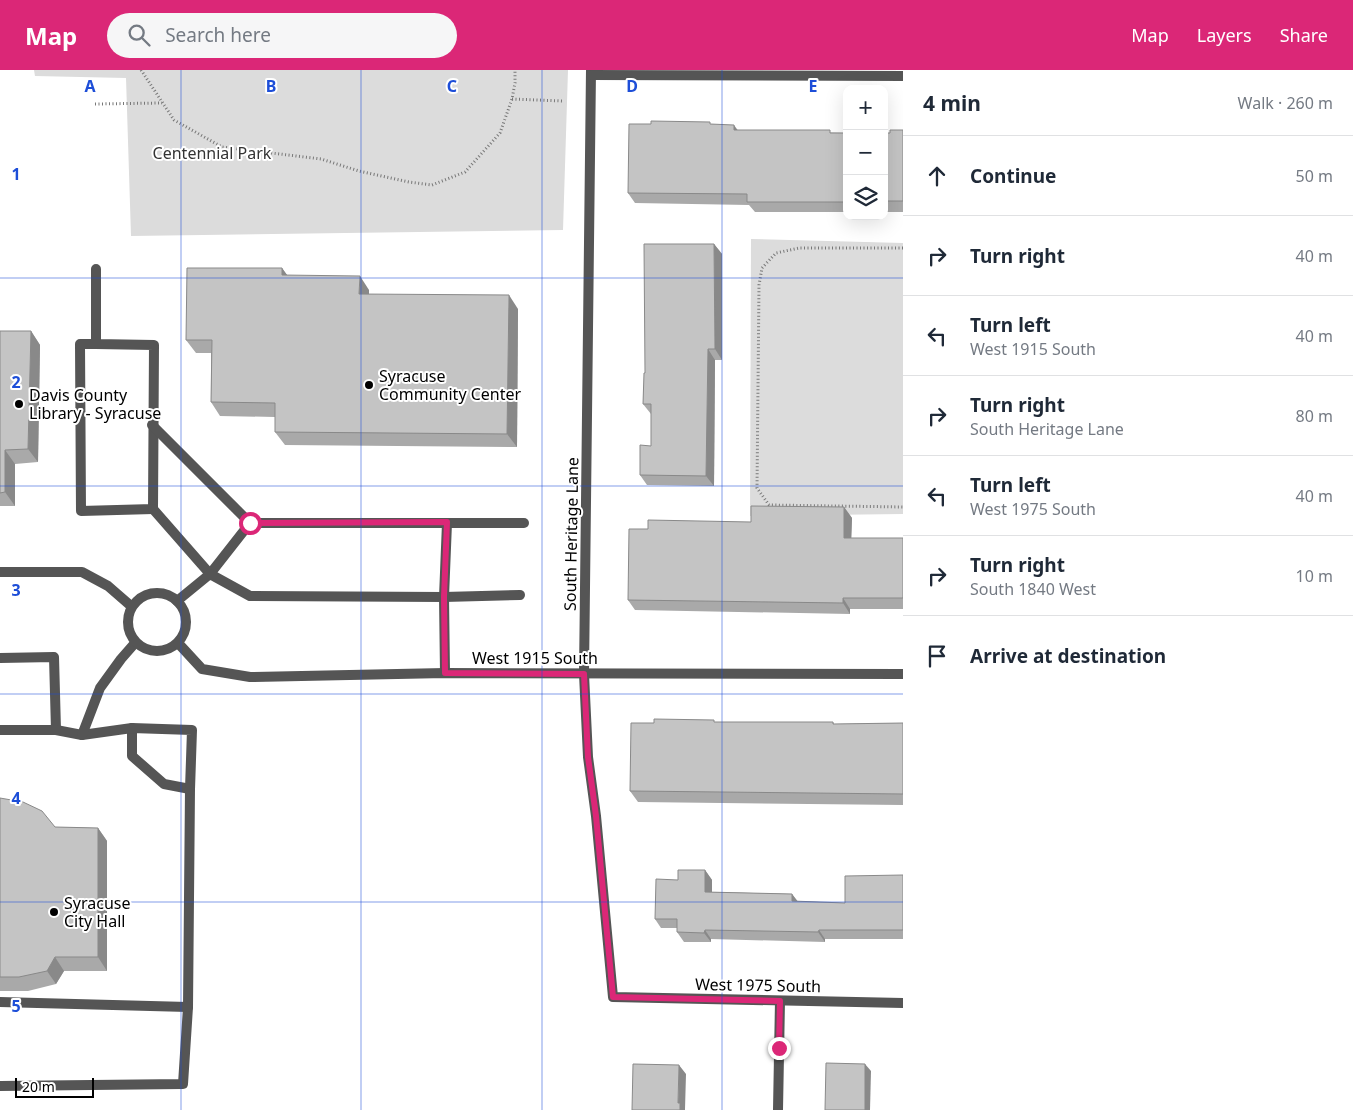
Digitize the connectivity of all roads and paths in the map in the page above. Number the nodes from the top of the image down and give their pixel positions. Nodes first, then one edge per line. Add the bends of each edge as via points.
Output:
1 (140, 70) edge
2 (515, 70) edge
3 (591, 72) edge
4 (903, 76) edge
5 (512, 99) junction
6 (562, 101) dead end
7 (163, 103) junction
8 (95, 104) dead end
9 (903, 248) edge
10 (96, 269) dead end
11 (96, 344) junction
12 (152, 425) junction
13 (903, 508) edge
14 (153, 509) junction
15 (447, 522) junction
16 (524, 522) dead end
17 (250, 523) junction
18 (0, 572) edge
19 (210, 574) junction
20 (520, 595) dead end
21 (444, 597) junction
22 (177, 601) junction
23 (132, 606) junction
24 (135, 643) junction
25 (178, 643) junction
26 (0, 658) edge
27 (445, 673) junction
28 (584, 674) junction
29 (903, 674) edge
30 (132, 728) junction
31 (0, 730) edge
32 (56, 730) junction
33 (82, 735) junction
34 (190, 789) junction
35 (613, 997) joint
36 (780, 1001) junction
37 (0, 1002) edge
38 (903, 1003) edge
39 (188, 1007) junction
40 (0, 1086) edge
41 (778, 1110) edge

1 - 7 path
2 - 5 path
3 - 4 street
3 - 28 street, South Heritage Lane
5 - 6 path
5 - 7 path via 500,134 465,172 432,185 359,172 321,159 222,148 174,120
7 - 8 path
9 - 13 path via 799,248 776,253 762,268 758,285 756,488 769,506
10 - 11 street
11 - 12 street via 154,345
11 - 14 street via 80,344 81,511
12 - 14 street
12 - 17 street
14 - 19 street
15 - 16 street
15 - 17 street
15 - 21 street
17 - 19 street
18 - 23 street via 82,572 108,586
19 - 21 street via 250,596
19 - 22 street
20 - 21 street
21 - 27 street
22 - 23 street via 166,594 156,593 138,599
22 - 25 street via 186,615 184,635
23 - 24 street via 127,625
24 - 25 street via 151,652 161,652
24 - 33 street via 100,688
25 - 27 street, West 1915 South via 202,669 250,677
26 - 32 street via 54,657
27 - 28 street, West 1915 South
28 - 29 street, West 1915 South
28 - 35 street, South Heritage Lane via 588,757
30 - 33 street
30 - 34 street via 132,756 164,784
30 - 34 street via 192,730
31 - 32 street
32 - 33 street
34 - 39 street
35 - 36 street, West 1975 South
36 - 38 street, West 1975 South
36 - 41 street
37 - 39 street
39 - 40 street via 183,1084

